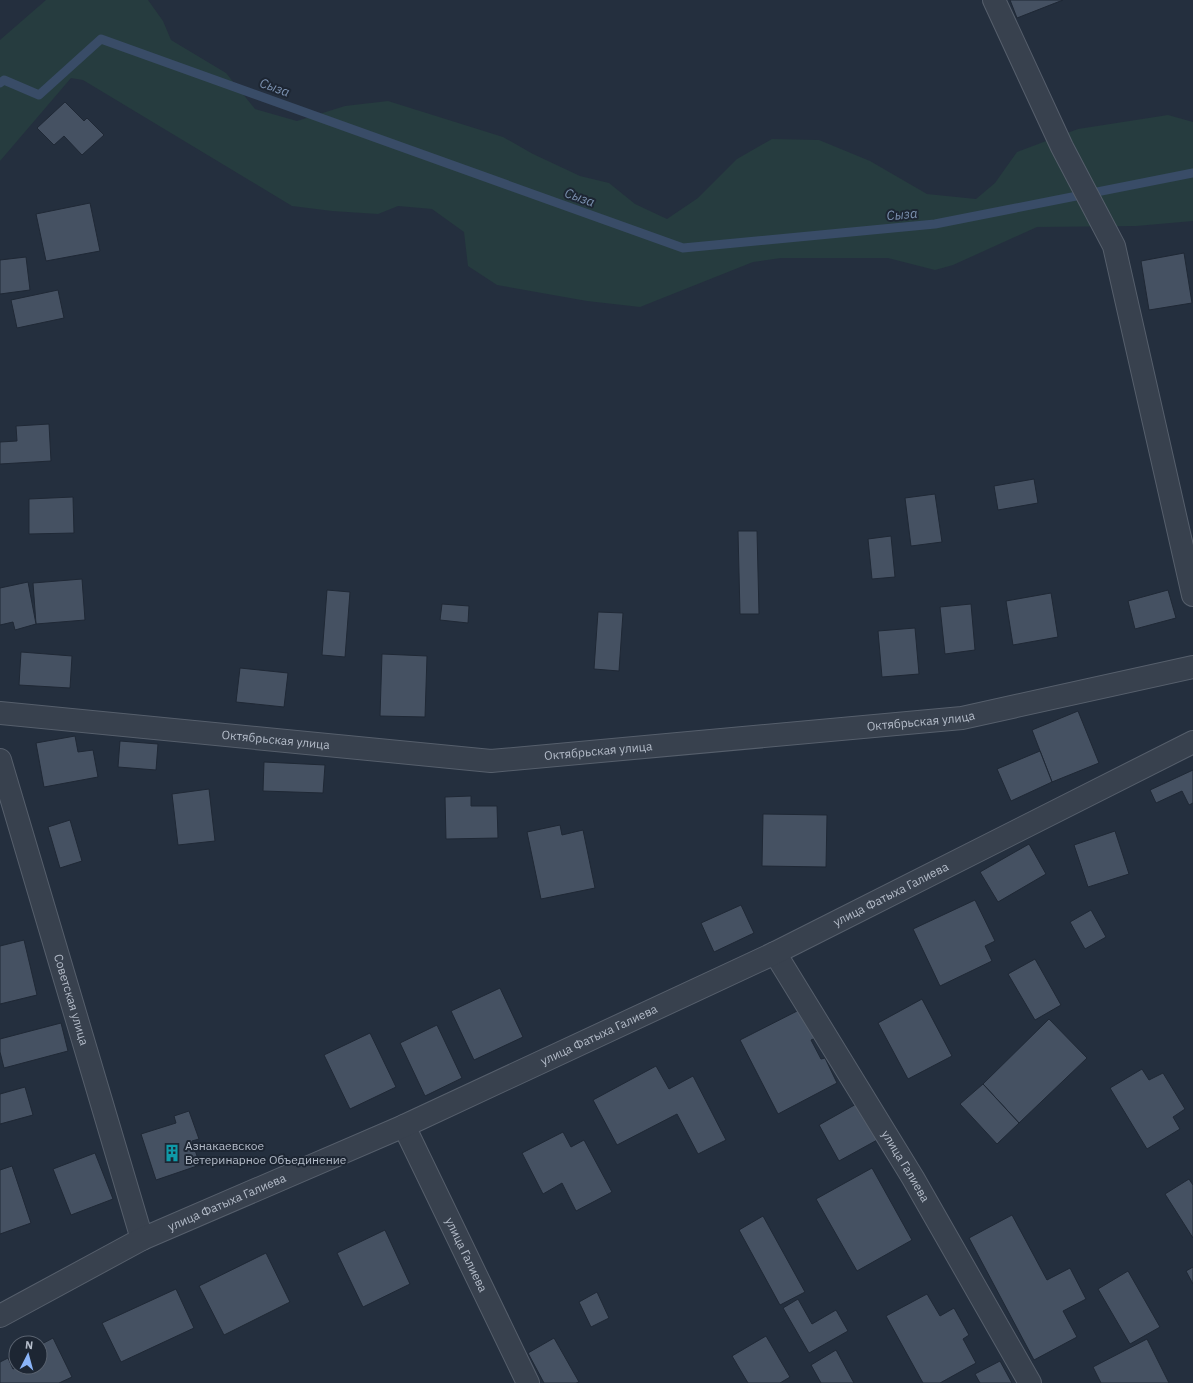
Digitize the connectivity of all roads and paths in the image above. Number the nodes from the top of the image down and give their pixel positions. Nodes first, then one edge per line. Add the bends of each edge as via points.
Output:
1 (994, 0) edge
2 (1189, 552) edge
3 (1193, 595) edge
4 (1193, 668) edge
5 (0, 713) edge
6 (1193, 742) edge
7 (0, 760) edge
8 (775, 953) junction
9 (404, 1126) junction
10 (142, 1239) junction
11 (0, 1316) edge
12 (528, 1383) edge
13 (1030, 1383) edge

1 - 2 street via 1062,147 1114,246
2 - 3 street
4 - 5 street, Октябрьская улица via 962,718 491,761
6 - 8 street, улица Фатыха Галиева
7 - 10 street, Советская улица
8 - 9 street, улица Фатыха Галиева
8 - 13 street, улица Галиева via 913,1178
9 - 10 street, улица Фатыха Галиева
9 - 12 street, улица Галиева
10 - 11 street, улица Фатыха Галиева

